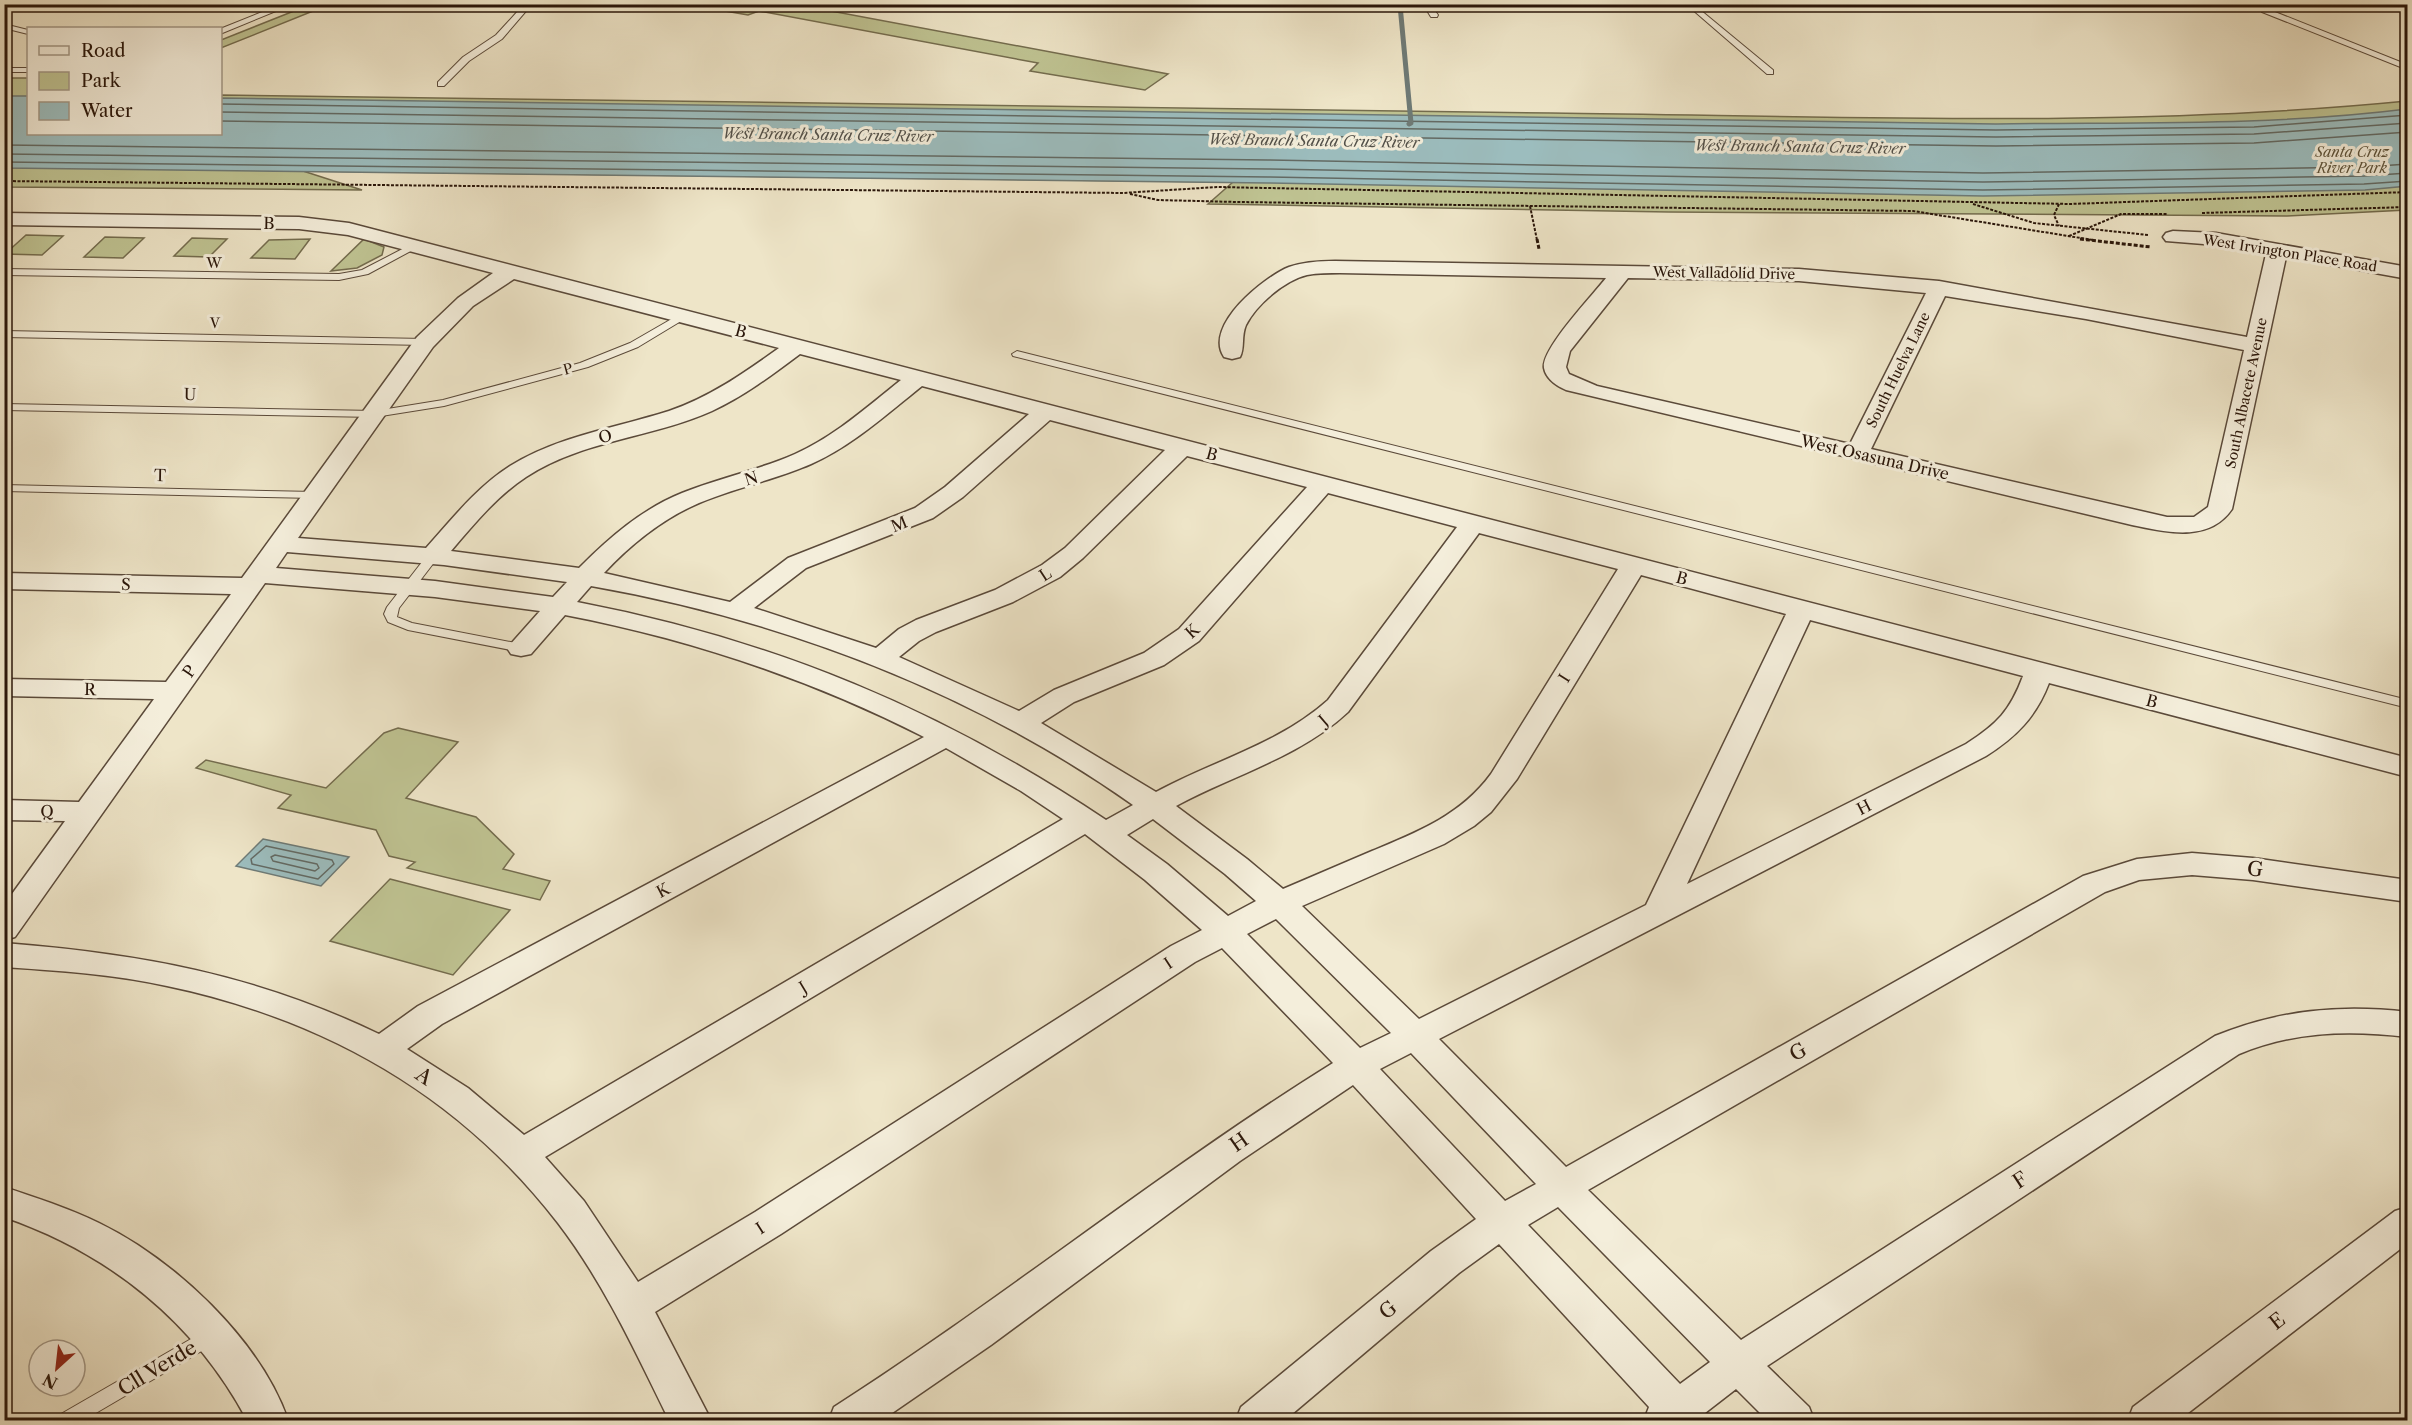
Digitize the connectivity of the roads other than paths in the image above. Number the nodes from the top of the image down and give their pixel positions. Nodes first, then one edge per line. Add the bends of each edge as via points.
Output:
1 (290, 4) edge
2 (522, 4) edge
3 (1426, 4) edge
4 (2393, 4) edge
5 (1689, 5) edge
6 (2408, 5) edge
7 (2265, 10) dead end
8 (1434, 15) dead end
9 (4, 26) edge
10 (222, 31) edge
11 (27, 32) edge
12 (2408, 68) edge
13 (4, 70) edge
14 (27, 70) edge
15 (1770, 72) dead end
16 (441, 84) dead end
17 (4, 219) edge
18 (2166, 243) road end
19 (415, 246) junction
20 (2277, 249) junction
21 (512, 271) junction
22 (1622, 272) junction
23 (4, 273) edge
24 (2408, 273) edge
25 (1939, 287) junction
26 (682, 316) junction
27 (4, 334) edge
28 (425, 342) junction
29 (796, 346) junction
30 (2257, 346) junction
31 (1232, 352) dead end
32 (1017, 354) dead end
33 (918, 378) junction
34 (4, 407) edge
35 (1046, 411) junction
36 (375, 414) junction
37 (1182, 447) junction
38 (1857, 453) junction
39 (1323, 484) junction
40 (4, 488) edge
41 (315, 495) junction
42 (1473, 523) junction
43 (2208, 531) joint
44 (280, 544) junction
45 (433, 556) junction
46 (1634, 565) junction
47 (586, 578) junction
48 (4, 581) edge
49 (253, 581) junction
50 (409, 586) junction
51 (561, 606) junction
52 (1802, 609) junction
53 (735, 611) junction
54 (521, 648) joint
55 (880, 659) junction
56 (2039, 671) junction
57 (4, 687) edge
58 (175, 691) junction
59 (2408, 704) edge
60 (1011, 720) junction
61 (954, 740) junction
62 (2408, 768) edge
63 (1153, 806) junction
64 (4, 810) edge
65 (89, 812) junction
66 (1095, 827) junction
67 (2408, 891) edge
68 (1279, 903) junction
69 (1659, 910) junction
70 (4, 929) edge
71 (1226, 933) junction
72 (4, 955) edge
73 (2408, 1025) edge
74 (1414, 1036) junction
75 (382, 1049) junction
76 (1356, 1066) junction
77 (521, 1154) junction
78 (1562, 1187) junction
79 (4, 1202) edge
80 (1502, 1221) junction
81 (2408, 1222) edge
82 (632, 1306) junction
83 (215, 1334) junction
84 (1738, 1364) junction
85 (1676, 1417) edge
86 (68, 1420) edge
87 (268, 1420) edge
88 (690, 1420) edge
89 (849, 1420) edge
90 (1256, 1420) edge
91 (1794, 1420) edge
92 (2148, 1420) edge

1 - 10 lane
2 - 16 lane via 522,11 499,37 466,59
3 - 8 lane
4 - 6 lane
5 - 15 lane
7 - 12 lane
9 - 11 lane
13 - 14 lane
17 - 19 street, B via 308,224 349,229
18 - 20 street, West Irvington Place Road via 2216,239
19 - 21 street, B
19 - 23 lane, W via 365,272 339,277
20 - 24 street, West Irvington Place Road
20 - 30 street, South Albacete Avenue
21 - 26 street, B
21 - 28 street, P via 454,309
22 - 25 street, West Valladolid Drive via 1799,275
22 - 31 street, West Valladolid Drive via 1295,267 1242,314 1232,333
22 - 38 street, West Osasuna Drive via 1559,350 1551,378 1591,391
25 - 30 street, West Valladolid Drive
25 - 38 street, South Huelva Lane
26 - 29 street, B
26 - 36 lane, P via 634,345 584,365 444,403
27 - 28 lane, V
28 - 36 street, P
29 - 33 street, B
29 - 45 street, O via 740,386 702,406 571,447 519,471 479,503
30 - 43 street, South Albacete Avenue via 2220,509
32 - 59 lane
33 - 35 street, B
33 - 47 street, N via 820,452 694,496 655,516 620,543
34 - 36 lane, U
35 - 37 street, B
35 - 53 street, M via 954,492 924,513 797,563
36 - 41 street, P
37 - 39 street, B
37 - 55 street, L via 1051,571 1005,596 926,626
38 - 43 street, West Osasuna Drive
39 - 42 street, B
39 - 60 street, K via 1189,635 1154,659
40 - 41 lane, T
41 - 44 street, P
42 - 46 street, B
42 - 63 street, J via 1326,718 1291,742
44 - 45 street
44 - 49 street, P
45 - 47 street
45 - 50 lane
46 - 52 street, B
46 - 68 street, I via 1502,778 1477,810 1433,837
47 - 51 street, N
47 - 53 street
48 - 49 street, S
49 - 50 street, S
49 - 58 street, P
50 - 51 street, S
50 - 54 lane via 390,614 399,623
51 - 54 street, N
51 - 61 street, S via 663,628 761,657 855,692
52 - 56 street, B
52 - 69 street
53 - 55 street
55 - 60 street
56 - 62 street, B
56 - 69 street, H via 2030,699 2017,720 1976,750
57 - 58 street, R
58 - 65 street, P
60 - 61 street, K
60 - 63 street
61 - 66 street, S
61 - 75 street, K via 430,1015
63 - 66 street, J
63 - 68 street
64 - 65 street, Q
65 - 70 street, P
66 - 71 street, S via 1157,873
66 - 77 street, J
67 - 78 street, G via 2222,866 2163,866 2115,876 2075,894
68 - 71 street, I
68 - 74 street
69 - 74 street, H
71 - 76 street, S
71 - 82 street, I via 1183,954 768,1223
72 - 75 street, A via 115,964 211,982 304,1013
73 - 84 street, F via 2370,1020 2303,1021 2227,1045
74 - 76 street, H
74 - 78 street
75 - 77 street, A via 466,1106
76 - 80 street, S
76 - 89 street, H via 1269,1120 915,1379
77 - 82 street, A via 571,1212
78 - 80 street, G
78 - 84 street
79 - 83 street via 105,1245 146,1272
80 - 85 street, S
80 - 90 street, G via 1445,1262
81 - 92 street, E
82 - 88 street, A
83 - 86 lane, Cll Verde
83 - 87 street
84 - 85 street, F
84 - 91 street

